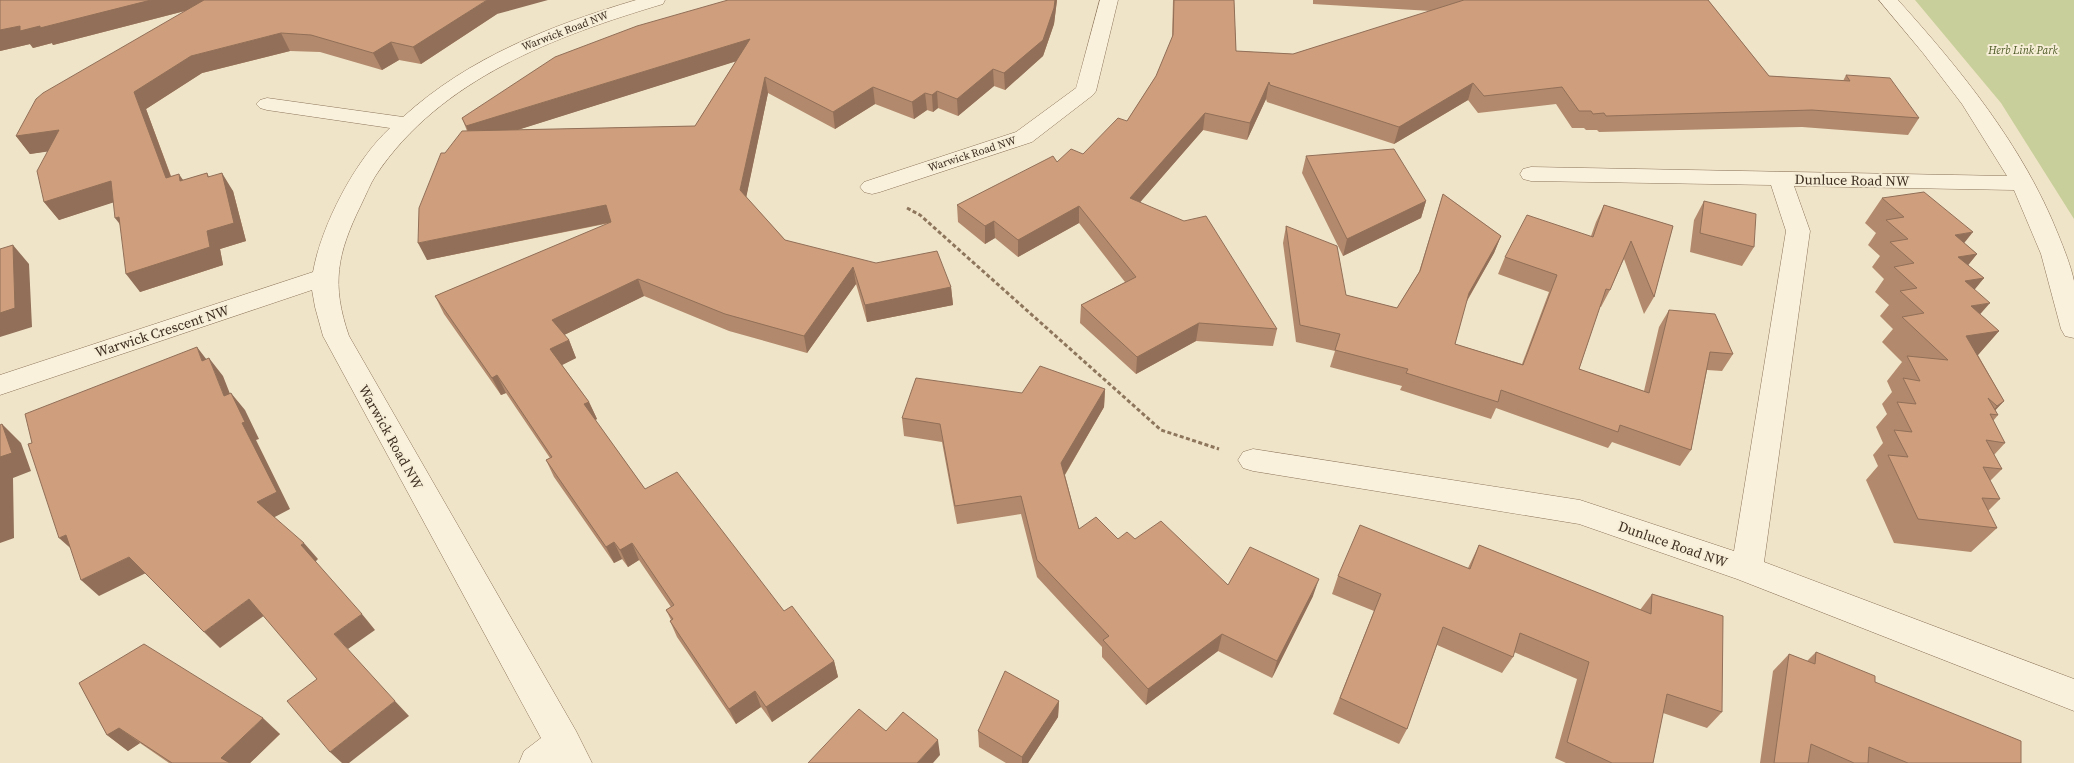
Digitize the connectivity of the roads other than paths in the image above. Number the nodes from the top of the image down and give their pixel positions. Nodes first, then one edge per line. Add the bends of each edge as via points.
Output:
1 (656, 0) edge
2 (1109, 0) edge
3 (1888, 0) edge
4 (267, 104) dead end
5 (406, 124) junction
6 (1531, 174) dead end
7 (1780, 178) junction
8 (2023, 184) junction
9 (872, 188) road end
10 (325, 277) junction
11 (2074, 329) edge
12 (0, 385) edge
13 (1253, 460) road end
14 (1748, 569) junction
15 (2074, 695) edge
16 (558, 756) edge

1 - 5 street, Warwick Road NW via 582,22 510,53 435,100
2 - 9 street, Warwick Road NW via 1086,91 1024,137
3 - 8 street via 1949,71 1995,136
4 - 5 street
5 - 10 street, Warwick Road NW via 382,150 358,185 336,236
6 - 7 street, Dunluce Road NW
7 - 8 street, Dunluce Road NW
7 - 14 street via 1798,231
8 - 11 street via 2051,249
10 - 12 street, Warwick Crescent NW
10 - 16 street, Warwick Road NW via 328,309 336,336
13 - 14 street, Dunluce Road NW via 1580,512
14 - 15 street, Dunluce Road NW

